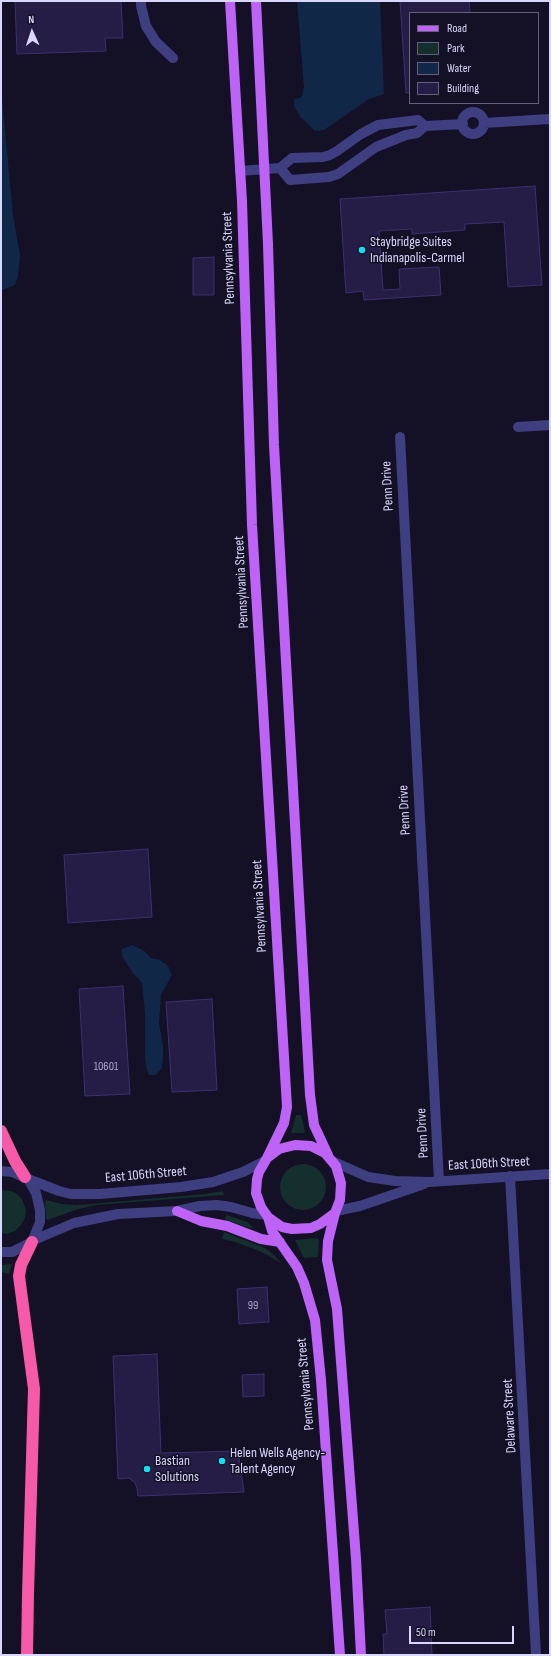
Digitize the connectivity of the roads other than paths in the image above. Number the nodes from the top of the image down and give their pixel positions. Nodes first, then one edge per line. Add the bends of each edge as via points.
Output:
1 (141, 1) edge
2 (230, 1) edge
3 (256, 1) edge
4 (173, 58) dead end
5 (550, 119) edge
6 (388, 123) junction
7 (484, 123) junction
8 (463, 124) junction
9 (424, 126) junction
10 (393, 140) junction
11 (280, 168) junction
12 (264, 169) junction
13 (240, 171) junction
14 (550, 426) edge
15 (518, 428) dead end
16 (400, 437) dead end
17 (1, 1131) edge
18 (266, 1159) junction
19 (330, 1159) junction
20 (1, 1171) edge
21 (550, 1174) edge
22 (510, 1176) junction
23 (26, 1178) junction
24 (435, 1181) junction
25 (177, 1211) junction
26 (335, 1212) junction
27 (267, 1216) junction
28 (33, 1241) junction
29 (280, 1242) junction
30 (1, 1252) edge
31 (28, 1655) edge
32 (340, 1655) edge
33 (361, 1655) edge
34 (536, 1655) edge

1 - 4 street via 146,26 156,42
2 - 13 main road, Pennsylvania Street
3 - 12 main road
5 - 7 street
6 - 9 street via 418,120
6 - 10 street
6 - 11 street via 361,134 330,155 292,158
7 - 8 street via 480,131 472,133 464,129
7 - 8 street via 478,113 472,112 466,115
8 - 9 street
9 - 10 street via 417,133
10 - 11 street via 376,147 338,174 329,177 290,180
11 - 12 street
12 - 13 street
12 - 19 main road via 274,445 310,1094 314,1125
13 - 18 main road, Pennsylvania Street via 252,518 287,1107 284,1123
14 - 15 street
16 - 24 street, Penn Drive
17 - 23 highway
18 - 19 main road via 279,1149 295,1145 311,1146
18 - 23 street, East 106th Street via 243,1172 213,1182 108,1193 71,1194
18 - 27 main road via 259,1172 256,1186 258,1200
19 - 24 street, East 106th Street via 378,1180
19 - 26 main road via 340,1174 341,1183
20 - 23 street, East 106th Street via 12,1172
21 - 22 street, East 106th Street
22 - 24 street, East 106th Street
22 - 34 street, Delaware Street
23 - 28 street via 36,1193 40,1210 40,1222
24 - 26 street, East 106th Street
25 - 27 street via 217,1205
25 - 28 street via 118,1214 74,1223
25 - 29 main road via 200,1221 227,1226 261,1239
26 - 27 main road via 320,1224 301,1230 282,1227
26 - 33 main road via 328,1241 327,1260 337,1309
27 - 29 main road, Pennsylvania Street via 272,1231
28 - 30 street via 12,1252
28 - 31 highway via 21,1265 19,1276 34,1389 28,1555
29 - 32 main road, Pennsylvania Street via 297,1267 315,1320

